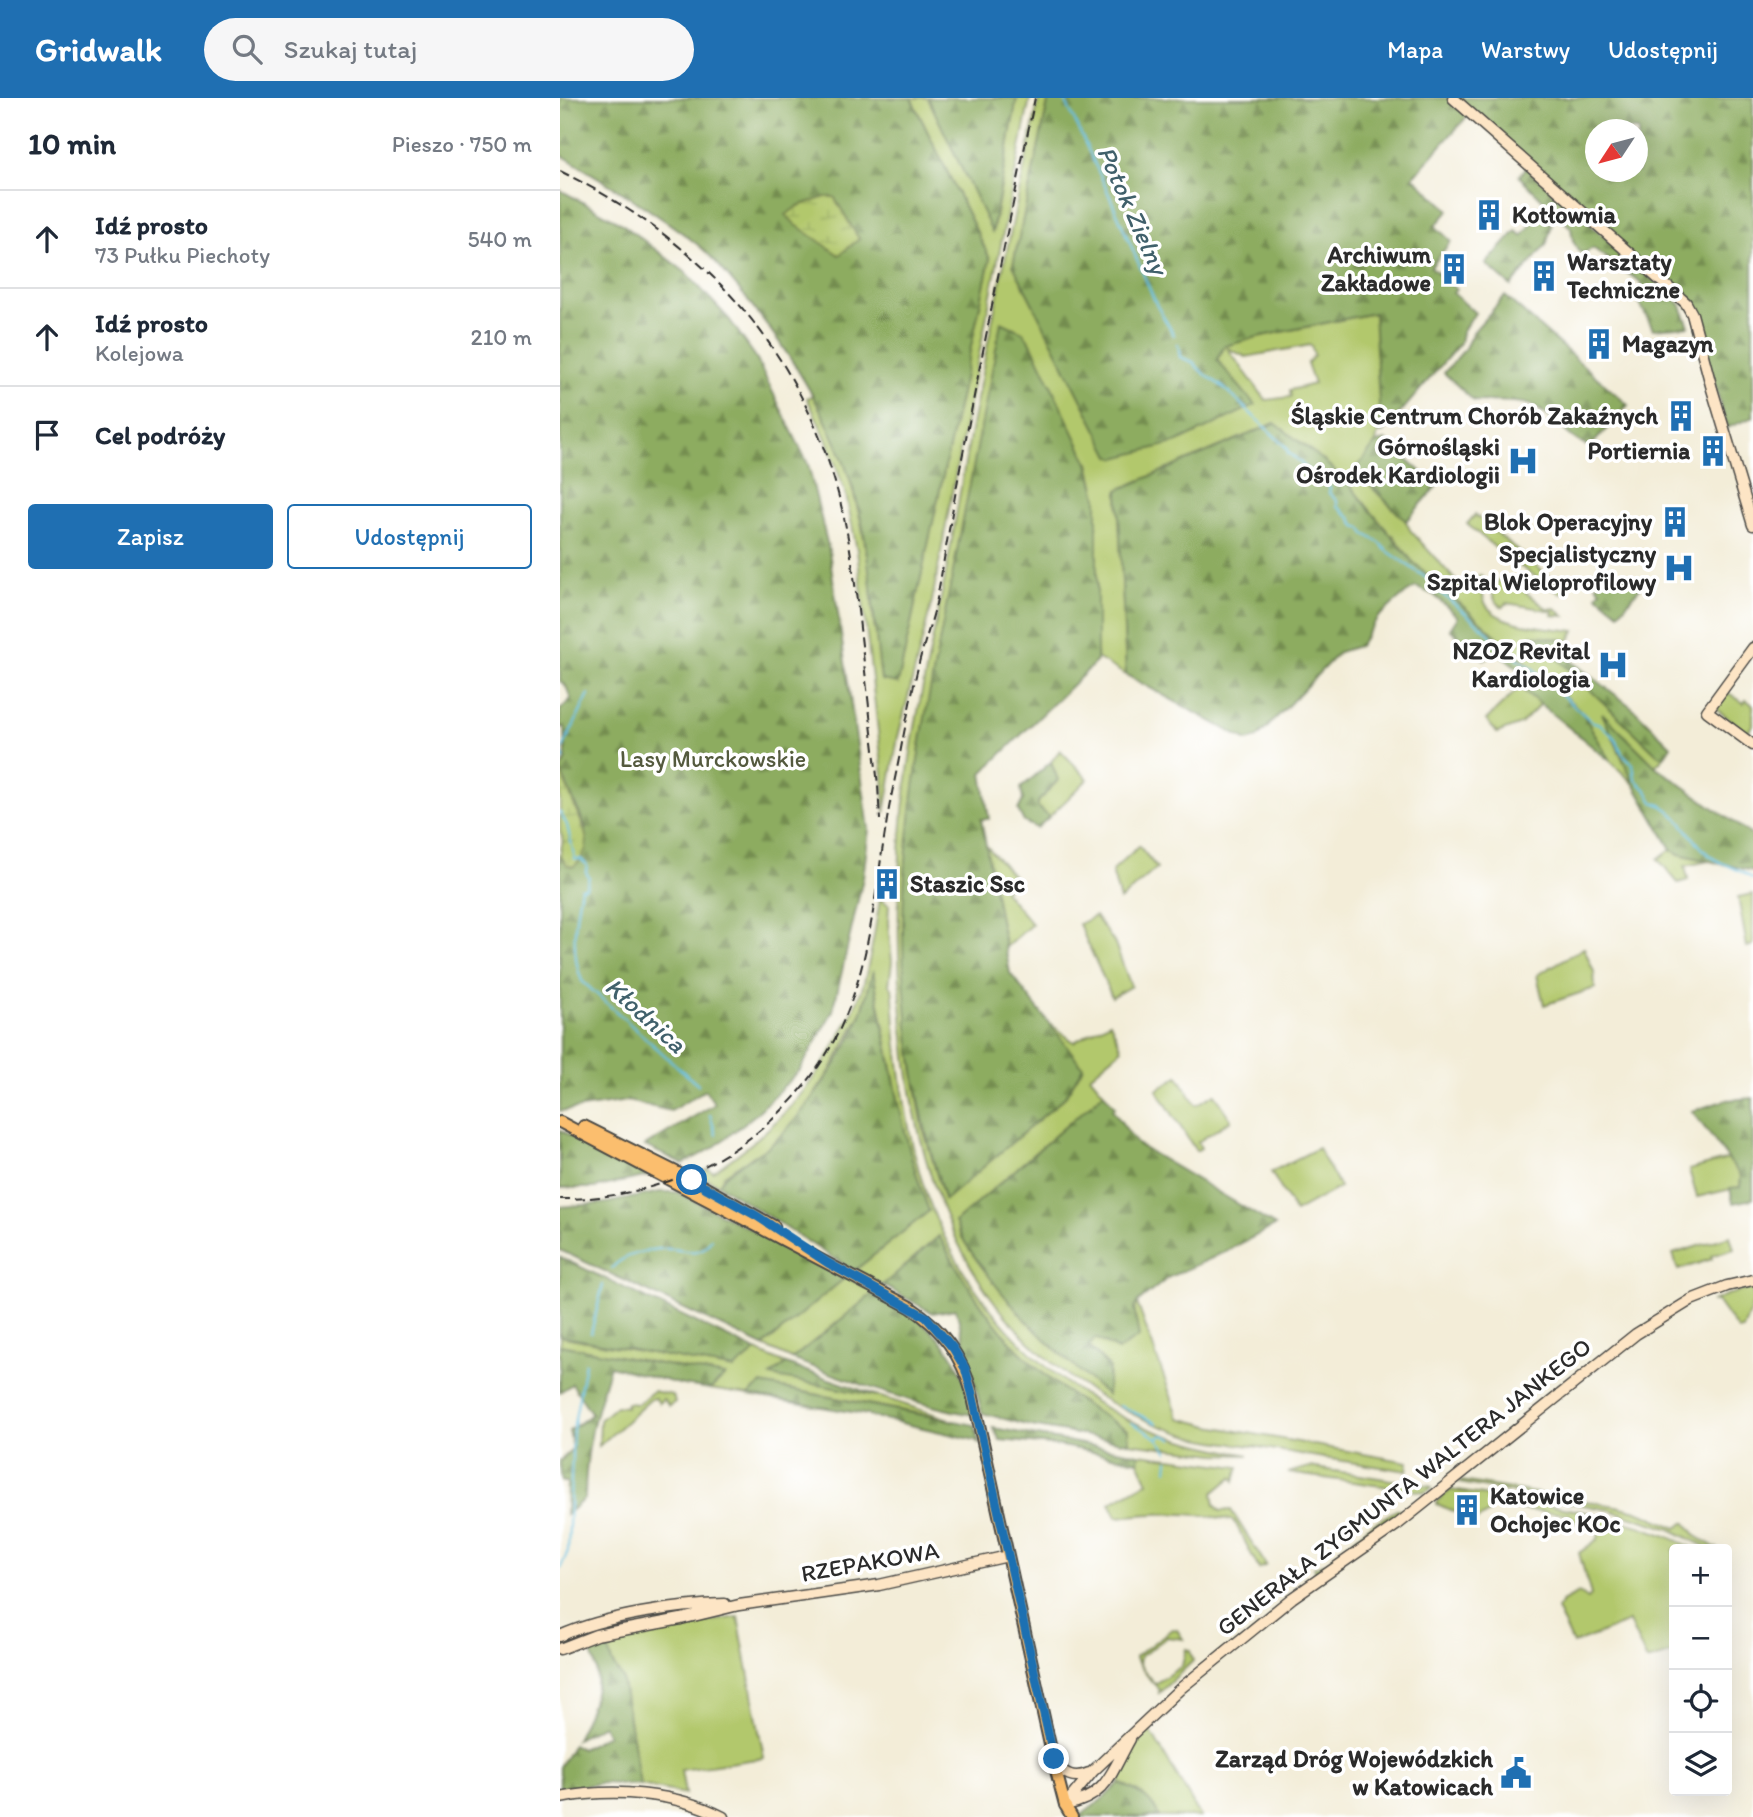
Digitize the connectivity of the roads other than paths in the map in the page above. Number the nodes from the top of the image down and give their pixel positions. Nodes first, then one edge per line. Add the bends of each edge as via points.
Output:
1 (1454, 98) edge
2 (1753, 525) edge
3 (1753, 648) edge
4 (1753, 745) edge
5 (560, 1120) edge
6 (1753, 1280) edge
7 (1008, 1556) junction
8 (739, 1605) junction
9 (560, 1636) edge
10 (560, 1649) edge
11 (1133, 1733) junction
12 (1054, 1763) junction
13 (1093, 1771) junction
14 (560, 1798) edge
15 (1082, 1802) junction
16 (1065, 1805) junction
17 (723, 1817) edge
18 (1064, 1817) edge
19 (1074, 1817) edge

1 - 2 street via 1686,303
3 - 4 street via 1707,711
5 - 7 main road via 608,1137 750,1212 828,1263 926,1317 965,1368
6 - 11 street, GENERAŁA ZYGMUNTA WALTERA JANKEGO via 1703,1295 1650,1324 1403,1520 1282,1605
7 - 8 street, RZEPAKOWA via 878,1585
7 - 12 main road
8 - 9 street, RZEPAKOWA via 710,1604 651,1613
8 - 10 street, RZEPAKOWA via 596,1635
11 - 13 street, GENERAŁA ZYGMUNTA WALTERA JANKEGO
11 - 15 street, GENERAŁA ZYGMUNTA WALTERA JANKEGO via 1105,1785
12 - 13 street via 1075,1777
12 - 16 main road
13 - 16 street, GENERAŁA ZYGMUNTA WALTERA JANKEGO
14 - 17 street via 650,1796 694,1805
15 - 16 street
15 - 19 street
16 - 18 main road
16 - 19 main road

